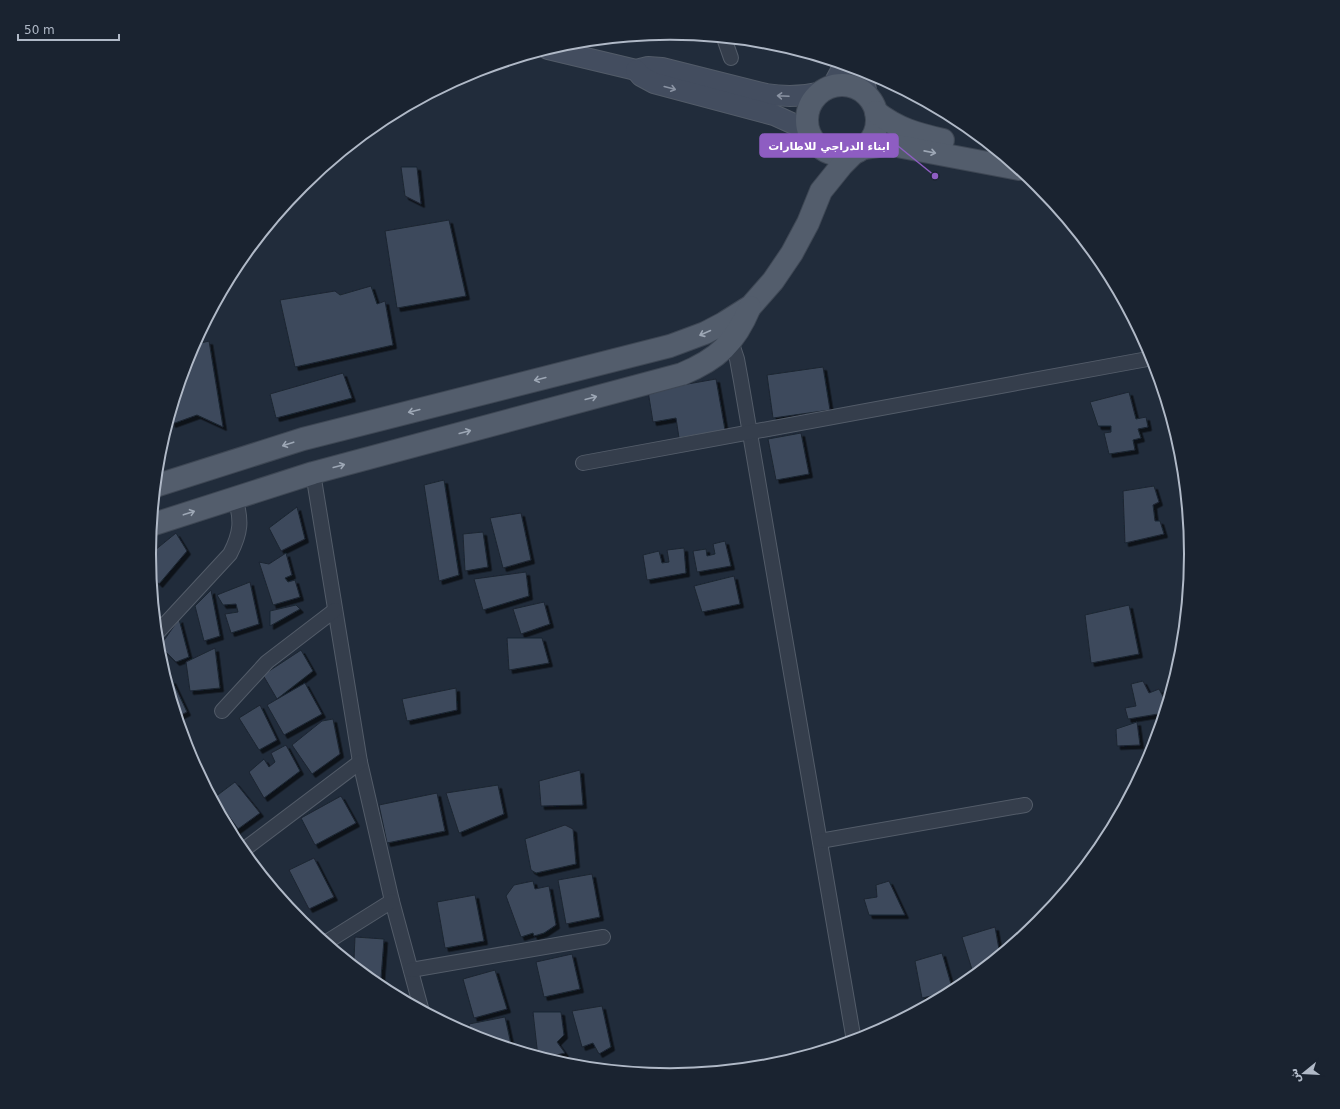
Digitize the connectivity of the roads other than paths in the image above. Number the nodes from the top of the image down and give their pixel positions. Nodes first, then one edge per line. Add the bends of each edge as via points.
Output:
1 (726, 43) edge
2 (561, 52) edge
3 (731, 58) dead end
4 (841, 69) edge
5 (636, 70) junction
6 (864, 78) edge
7 (827, 89) junction
8 (871, 104) junction
9 (814, 139) junction
10 (987, 150) edge
11 (859, 151) junction
12 (1008, 167) edge
13 (821, 191) junction
14 (728, 332) junction
15 (1146, 359) edge
16 (749, 432) junction
17 (583, 463) dead end
18 (313, 473) junction
19 (160, 484) edge
20 (235, 498) junction
21 (157, 522) edge
22 (335, 610) junction
23 (161, 629) edge
24 (222, 711) dead end
25 (360, 762) junction
26 (1025, 805) dead end
27 (820, 841) junction
28 (247, 847) edge
29 (392, 901) junction
30 (603, 937) dead end
31 (330, 940) edge
32 (411, 970) junction
33 (420, 1004) edge
34 (853, 1035) edge

1 - 3 street
2 - 5 street
4 - 7 street
7 -> 5 street via 806,96 779,96 662,68
5 -> 9 street via 654,83 774,115 796,125
6 - 8 street
7 - 8 main road via 842,85 851,86 859,90
7 - 9 main road via 815,98 809,111 808,125
8 - 10 main road via 895,125 915,133
8 - 11 main road via 877,122 875,132 871,141
9 - 11 main road via 825,151 834,155
9 - 13 main road via 821,176
11 -> 12 main road via 885,145 897,146
11 - 13 main road via 838,169
13 - 14 main road via 808,224 792,253 773,281 751,306 742,326
14 - 16 street via 737,359
18 -> 14 main road via 682,374 720,353
14 -> 19 main road via 705,333 670,346 303,439
15 - 16 street
16 - 17 street
16 - 27 street
18 - 20 main road
18 - 22 street
21 -> 20 main road
20 - 23 street via 240,512 240,527 237,541 230,554
22 - 24 street via 267,662
22 - 25 street
25 - 28 street
25 - 29 street
26 - 27 street
27 - 34 street
29 - 31 street
29 - 32 street
30 - 32 street
32 - 33 street

